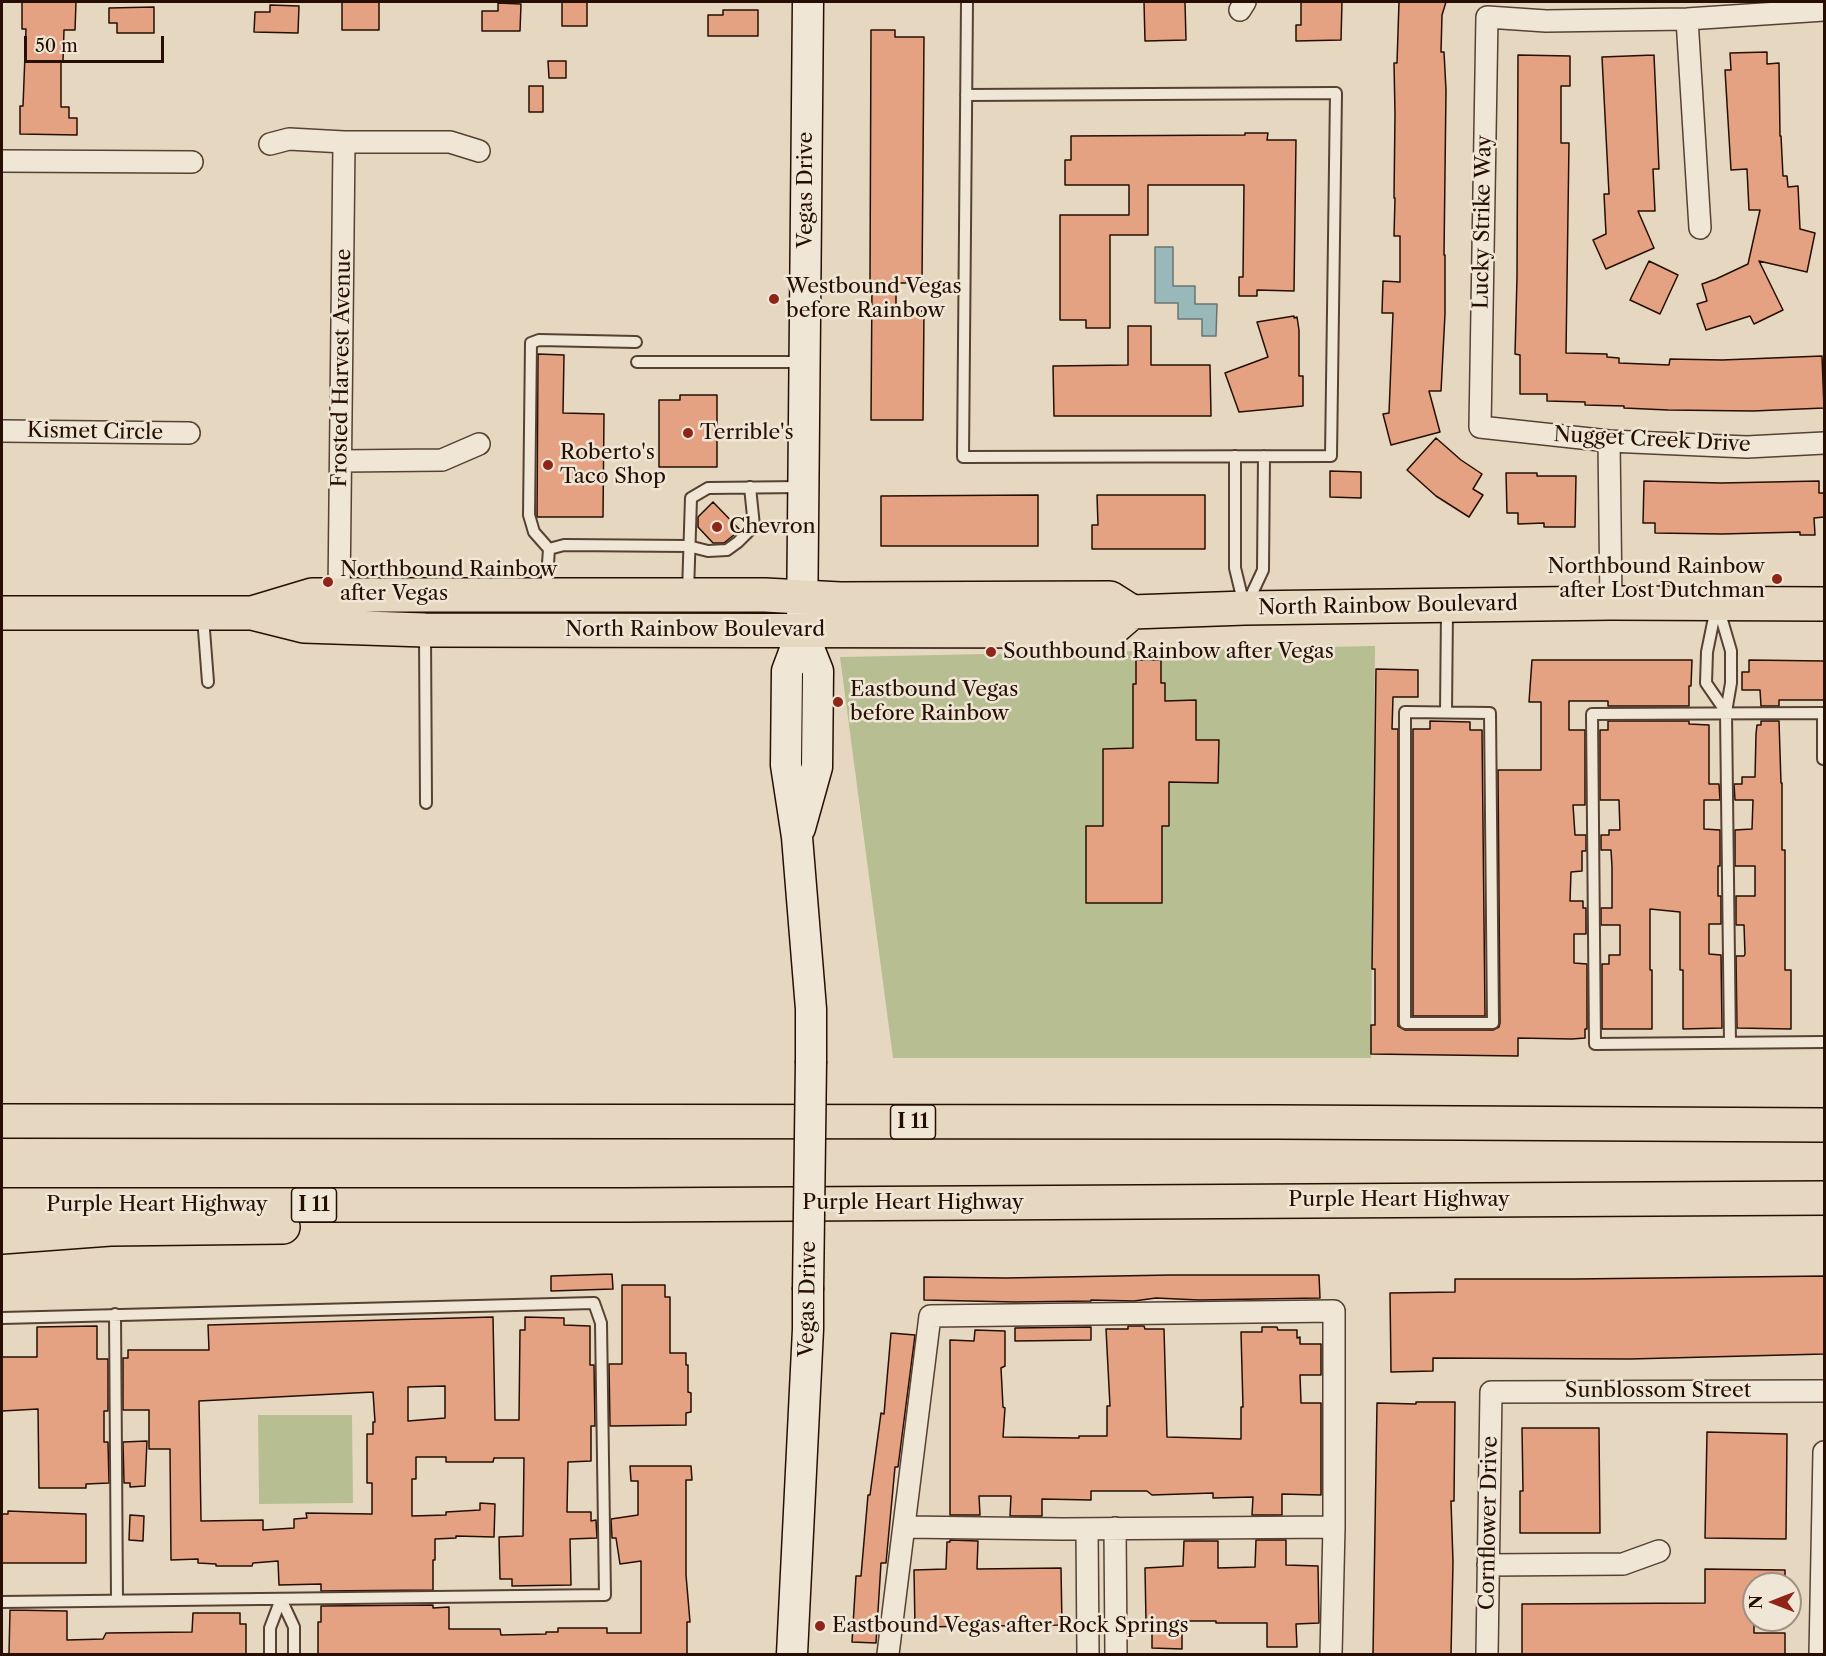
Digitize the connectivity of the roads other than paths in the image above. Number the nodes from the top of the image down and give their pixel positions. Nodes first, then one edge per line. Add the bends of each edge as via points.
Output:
1 (808, 2) edge
2 (967, 2) edge
3 (1824, 10) edge
4 (1687, 19) junction
5 (966, 95) junction
6 (344, 142) junction
7 (270, 144) dead end
8 (479, 151) dead end
9 (2, 160) edge
10 (192, 162) dead end
11 (1700, 228) dead end
12 (636, 342) dead end
13 (637, 362) dead end
14 (805, 362) junction
15 (1480, 427) joint
16 (2, 431) edge
17 (189, 433) dead end
18 (1609, 441) junction
19 (1824, 443) edge
20 (479, 444) dead end
21 (1235, 456) junction
22 (1264, 456) junction
23 (341, 460) junction
24 (804, 486) junction
25 (750, 487) junction
26 (688, 546) junction
27 (549, 549) junction
28 (339, 595) junction
29 (546, 595) junction
30 (688, 595) junction
31 (803, 597) junction
32 (1611, 603) junction
33 (1717, 603) junction
34 (1824, 604) edge
35 (1447, 605) junction
36 (1245, 608) junction
37 (1132, 612) junction
38 (2, 613) edge
39 (202, 613) junction
40 (252, 613) junction
41 (425, 630) junction
42 (802, 631) junction
43 (208, 682) dead end
44 (1446, 712) junction
45 (1726, 712) junction
46 (1824, 759) edge
47 (426, 803) dead end
48 (1824, 1042) edge
49 (1730, 1043) junction
50 (2, 1121) edge
51 (1824, 1125) edge
52 (1824, 1198) edge
53 (626, 1204) junction
54 (2, 1205) edge
55 (2, 1237) edge
56 (115, 1314) junction
57 (2, 1318) edge
58 (1824, 1391) edge
59 (1491, 1392) joint
60 (1824, 1452) edge
61 (905, 1527) junction
62 (1334, 1527) junction
63 (1115, 1528) junction
64 (1086, 1529) junction
65 (1659, 1551) dead end
66 (1488, 1565) junction
67 (1101, 1574) junction
68 (281, 1599) junction
69 (117, 1600) junction
70 (2, 1602) edge
71 (270, 1654) edge
72 (294, 1654) edge
73 (792, 1654) edge
74 (888, 1654) edge
75 (1088, 1654) edge
76 (1116, 1654) edge
77 (1331, 1654) edge
78 (1487, 1654) edge
79 (1820, 1654) edge

1 - 14 main road, Vegas Drive
2 - 5 lane
3 - 4 street
4 - 11 street
4 - 15 street, Lucky Strike Way via 1546,21 1487,17
5 - 21 lane via 963,457
5 - 22 lane via 1336,93 1331,456
6 - 7 street via 289,139
6 - 8 street via 450,142
6 - 23 street, Frosted Harvest Avenue
9 - 10 street
12 - 27 lane via 531,343 529,515 534,532
13 - 14 lane
14 - 24 main road, Vegas Drive
15 - 18 street, Nugget Creek Drive
16 - 17 street, Kismet Circle
18 - 19 street, Nugget Creek Drive via 1747,447
18 - 32 street
20 - 23 street via 442,460
21 - 22 lane
21 - 36 lane via 1235,568
22 - 36 lane via 1263,570
23 - 28 street, Frosted Harvest Avenue
24 - 25 lane
24 - 31 main road, Vegas Drive
25 - 26 lane via 708,489 691,498
25 - 26 lane via 754,526 738,542 727,550
26 - 27 lane via 564,545
26 - 30 lane
27 - 29 lane
28 - 29 main road, North Rainbow Boulevard
28 - 40 main road, North Rainbow Boulevard via 312,595
29 - 30 main road, North Rainbow Boulevard
30 - 31 main road, North Rainbow Boulevard
31 - 37 main road, North Rainbow Boulevard via 1110,598
31 - 42 main road, Vegas Drive
32 - 33 main road, North Rainbow Boulevard
32 - 35 main road, North Rainbow Boulevard
33 - 34 main road, North Rainbow Boulevard
33 - 45 lane via 1731,651
33 - 45 lane via 1707,652 1706,683
35 - 36 main road, North Rainbow Boulevard
35 - 44 lane
36 - 37 main road, North Rainbow Boulevard
37 - 42 main road, North Rainbow Boulevard via 1110,631
38 - 39 main road, North Rainbow Boulevard
39 - 40 main road, North Rainbow Boulevard
39 - 43 lane
40 - 41 main road, North Rainbow Boulevard via 304,626
41 - 42 main road, North Rainbow Boulevard
41 - 47 lane
42 - 73 main road, Vegas Drive, bridge via 818,671 817,767 797,837 812,1009 808,1329
44 - 44 lane via 1405,712 1405,1023 1493,1023 1490,713
45 - 46 lane via 1823,714
45 - 49 lane
45 - 49 lane via 1592,714 1592,808 1595,1044
48 - 49 lane
50 - 51 main road, I 11
52 - 53 main road, Purple Heart Highway / I 11
53 - 54 main road, Purple Heart Highway / I 11
53 - 55 main road via 352,1227 110,1229
56 - 57 lane
56 - 68 lane via 594,1303 601,1323 605,1595
56 - 69 lane
58 - 59 street, Sunblossom Street
59 - 66 street, Cornflower Drive
60 - 79 street
61 - 62 street via 930,1316 1334,1311
61 - 64 street
61 - 74 street
62 - 63 street
62 - 77 street
63 - 64 street
63 - 67 street
64 - 67 street
65 - 66 street via 1623,1564
66 - 78 street, Cornflower Drive
67 - 75 street
67 - 76 street
68 - 69 lane
68 - 71 lane via 270,1628
68 - 72 lane via 294,1627
69 - 70 lane

